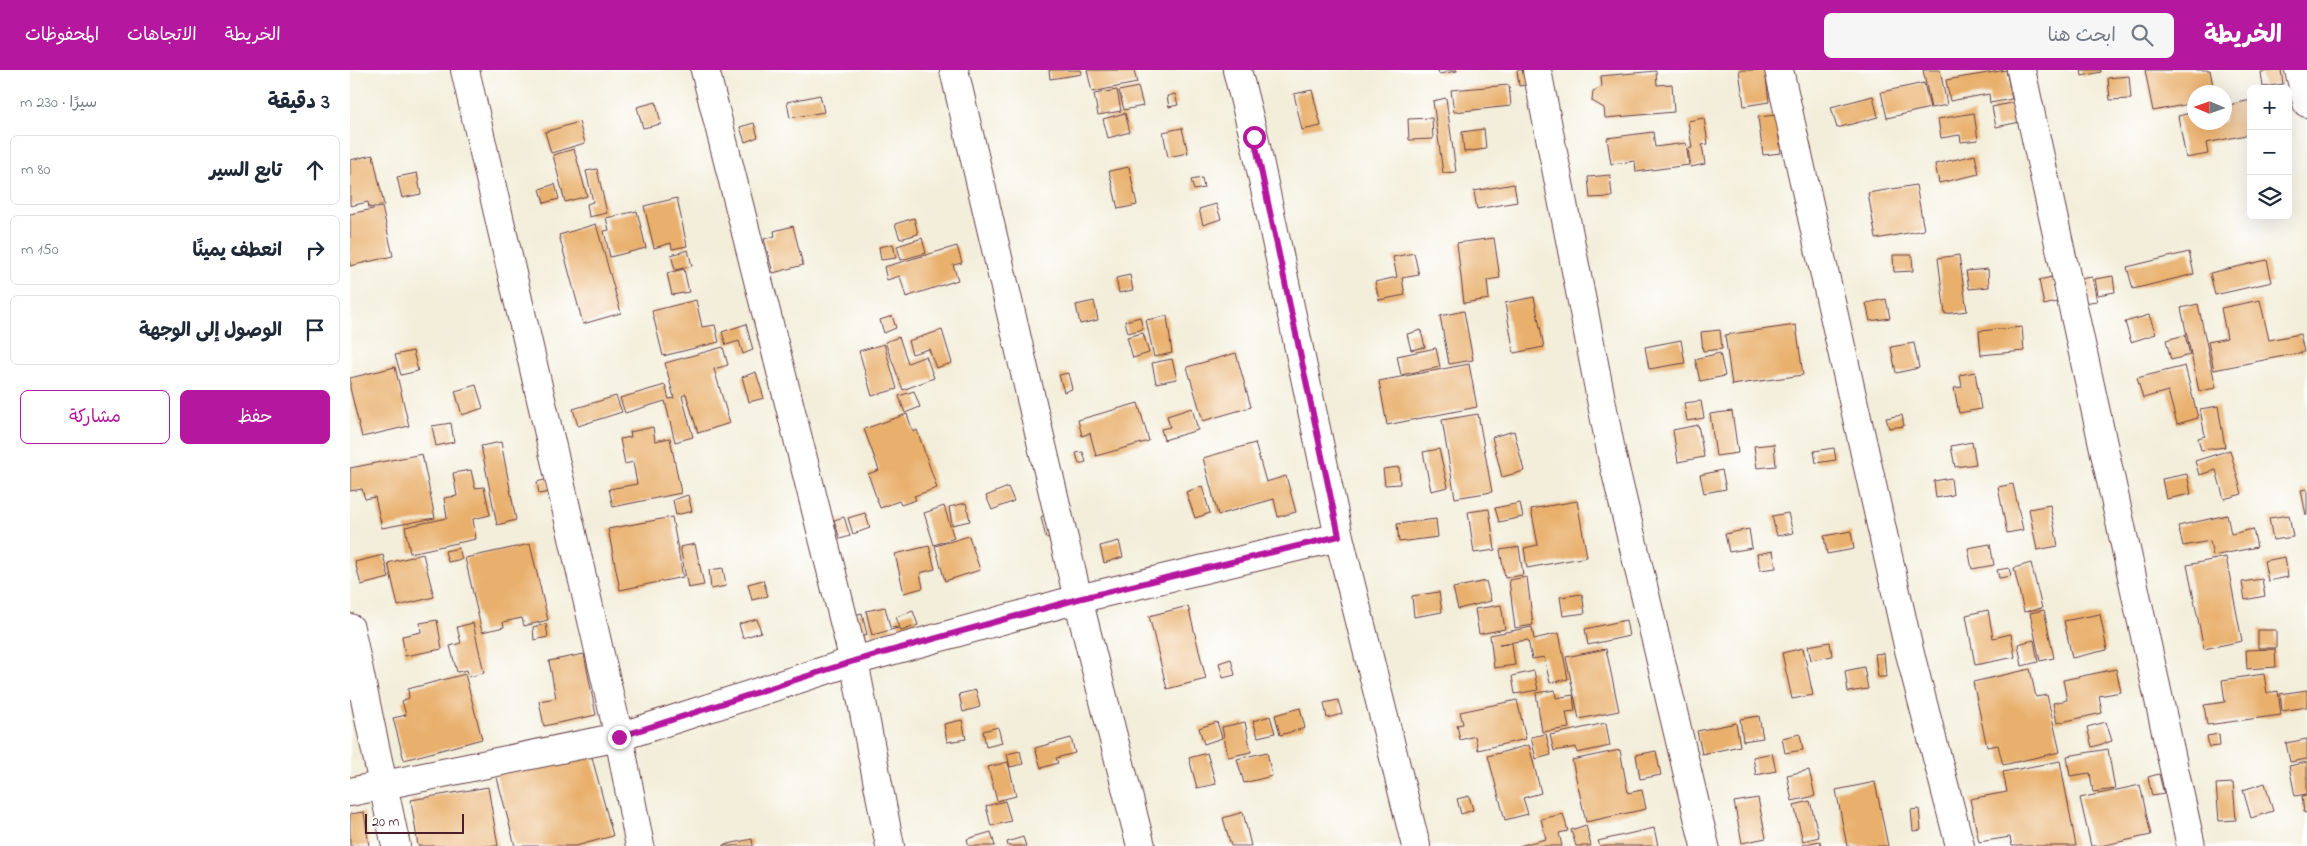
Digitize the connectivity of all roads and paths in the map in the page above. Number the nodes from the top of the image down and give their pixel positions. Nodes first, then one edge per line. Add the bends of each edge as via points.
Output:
1 (466, 70) edge
2 (705, 70) edge
3 (954, 70) edge
4 (1237, 70) edge
5 (1537, 70) edge
6 (1779, 70) edge
7 (2022, 70) edge
8 (2299, 70) edge
9 (2307, 103) edge
10 (1339, 536) junction
11 (1078, 599) junction
12 (350, 628) edge
13 (854, 661) junction
14 (619, 737) junction
15 (384, 784) junction
16 (350, 792) edge
17 (396, 846) edge
18 (640, 846) edge
19 (890, 846) edge
20 (1141, 846) edge
21 (1416, 846) edge
22 (1705, 846) edge
23 (1960, 846) edge
24 (2191, 846) edge

1 - 14 street
2 - 13 street
3 - 11 street
4 - 10 street
5 - 22 street via 1612,456
6 - 23 street via 1909,650
7 - 24 street
8 - 9 street
10 - 11 street
10 - 21 street
11 - 13 street
11 - 20 street
12 - 15 street
13 - 14 street
13 - 19 street
14 - 15 street
14 - 18 street
15 - 16 street
15 - 17 street

